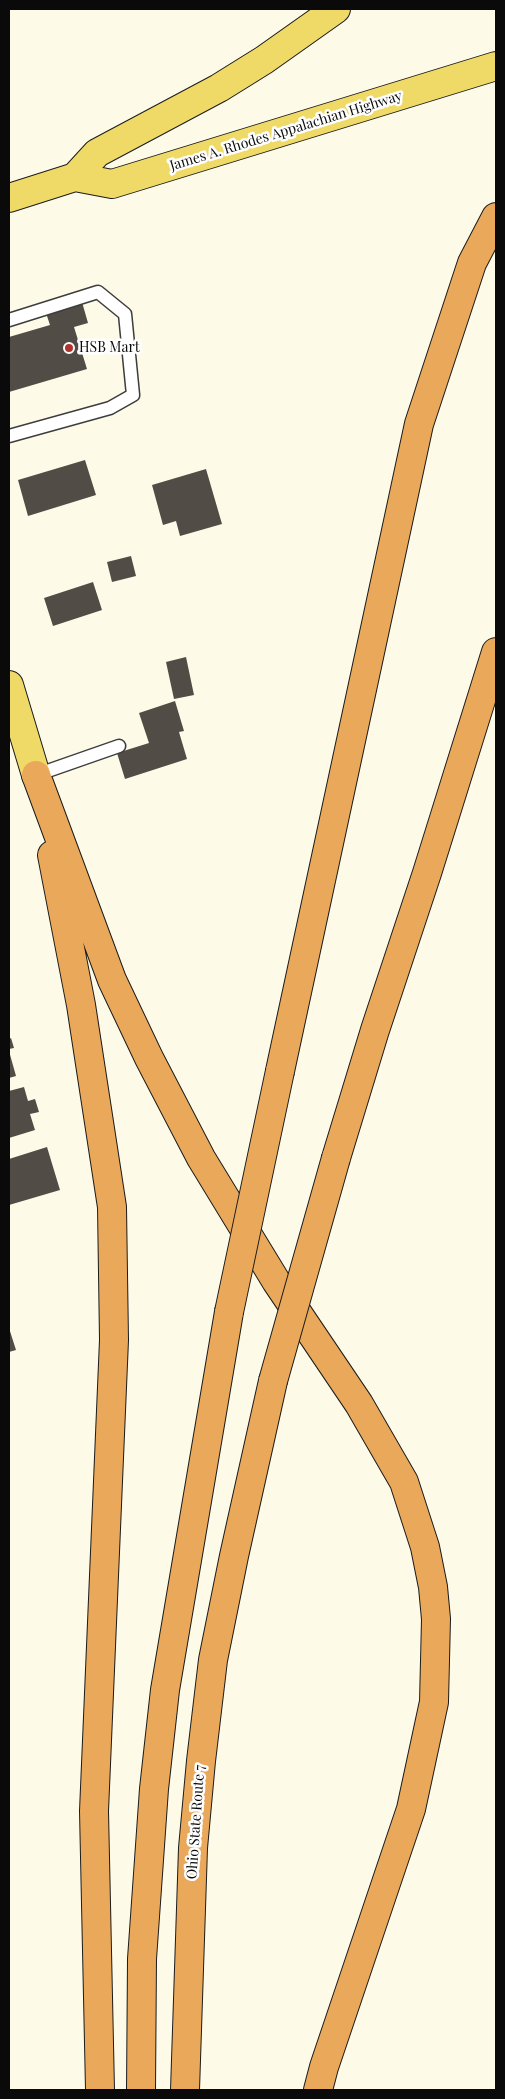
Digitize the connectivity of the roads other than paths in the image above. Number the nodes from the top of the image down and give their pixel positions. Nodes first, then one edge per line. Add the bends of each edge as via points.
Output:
1 (336, 9) edge
2 (496, 66) edge
3 (75, 178) junction
4 (16, 190) edge
5 (496, 218) edge
6 (9, 320) edge
7 (9, 436) edge
8 (496, 652) edge
9 (9, 685) edge
10 (119, 746) dead end
11 (36, 775) junction
12 (100, 2090) edge
13 (141, 2090) edge
14 (185, 2090) edge
15 (318, 2090) edge

1 - 3 main road via 219,88 97,153
2 - 3 main road, James A. Rhodes Appalachian Highway via 112,184
3 - 4 main road, James A. Rhodes Appalachian Highway
5 - 13 highway, bridge via 472,263 419,424 229,1312 165,1690 147,1862
6 - 7 lane via 98,292 126,314 133,395 110,408
8 - 14 highway, Ohio State Route 7, bridge via 336,1158 273,1381 234,1556 213,1660 193,1848
9 - 11 main road
10 - 11 lane
11 - 12 highway via 81,1005 112,1207 114,1340 94,1811
11 - 15 highway via 112,980 149,1058 201,1158 276,1281 359,1404 404,1482 425,1547 436,1619 434,1702 411,1809

